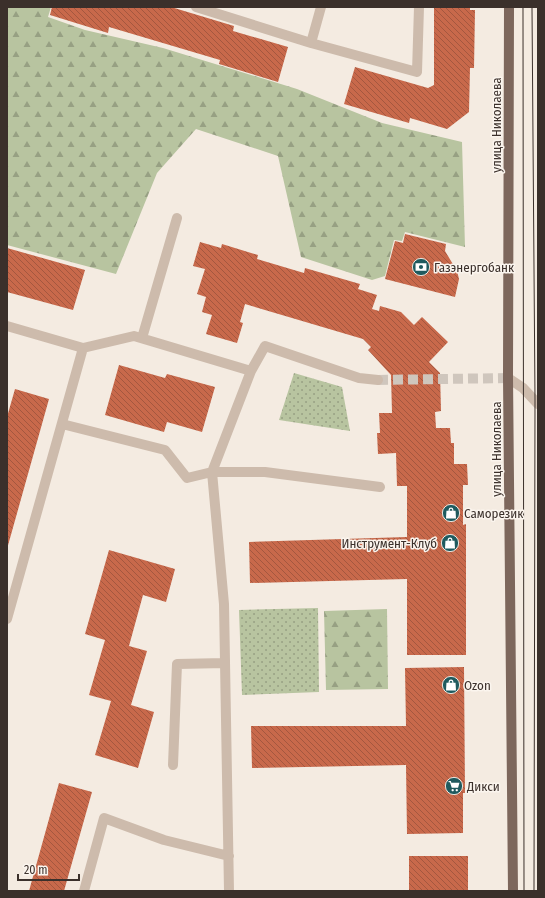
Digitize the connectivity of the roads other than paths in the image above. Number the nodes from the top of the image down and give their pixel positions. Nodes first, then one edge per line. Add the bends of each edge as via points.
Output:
1 (196, 7) edge
2 (321, 7) edge
3 (419, 7) edge
4 (509, 7) edge
5 (311, 43) junction
6 (177, 218) dead end
7 (7, 326) edge
8 (142, 338) junction
9 (83, 348) junction
10 (251, 371) junction
11 (508, 378) junction
12 (378, 380) tunnel mouth
13 (538, 404) edge
14 (62, 424) junction
15 (212, 472) junction
16 (380, 487) dead end
17 (7, 618) edge
18 (225, 663) junction
19 (173, 765) dead end
20 (229, 856) junction
21 (84, 891) edge
22 (229, 891) edge
23 (513, 891) edge

1 - 5 street
2 - 5 street
3 - 5 street via 417,72
4 - 11 main road, улица Николаева
6 - 8 street
7 - 9 street
8 - 9 street via 134,336
8 - 10 street
9 - 14 street
10 - 12 street via 265,346 359,378
10 - 15 street
11 - 13 street via 523,388
11 - 23 main road, улица Николаева
14 - 15 street via 165,450 187,478
14 - 17 street
15 - 16 street via 265,472
15 - 18 street via 224,604
18 - 19 street via 177,664
18 - 20 street
20 - 21 street via 164,840 104,818
20 - 22 street

